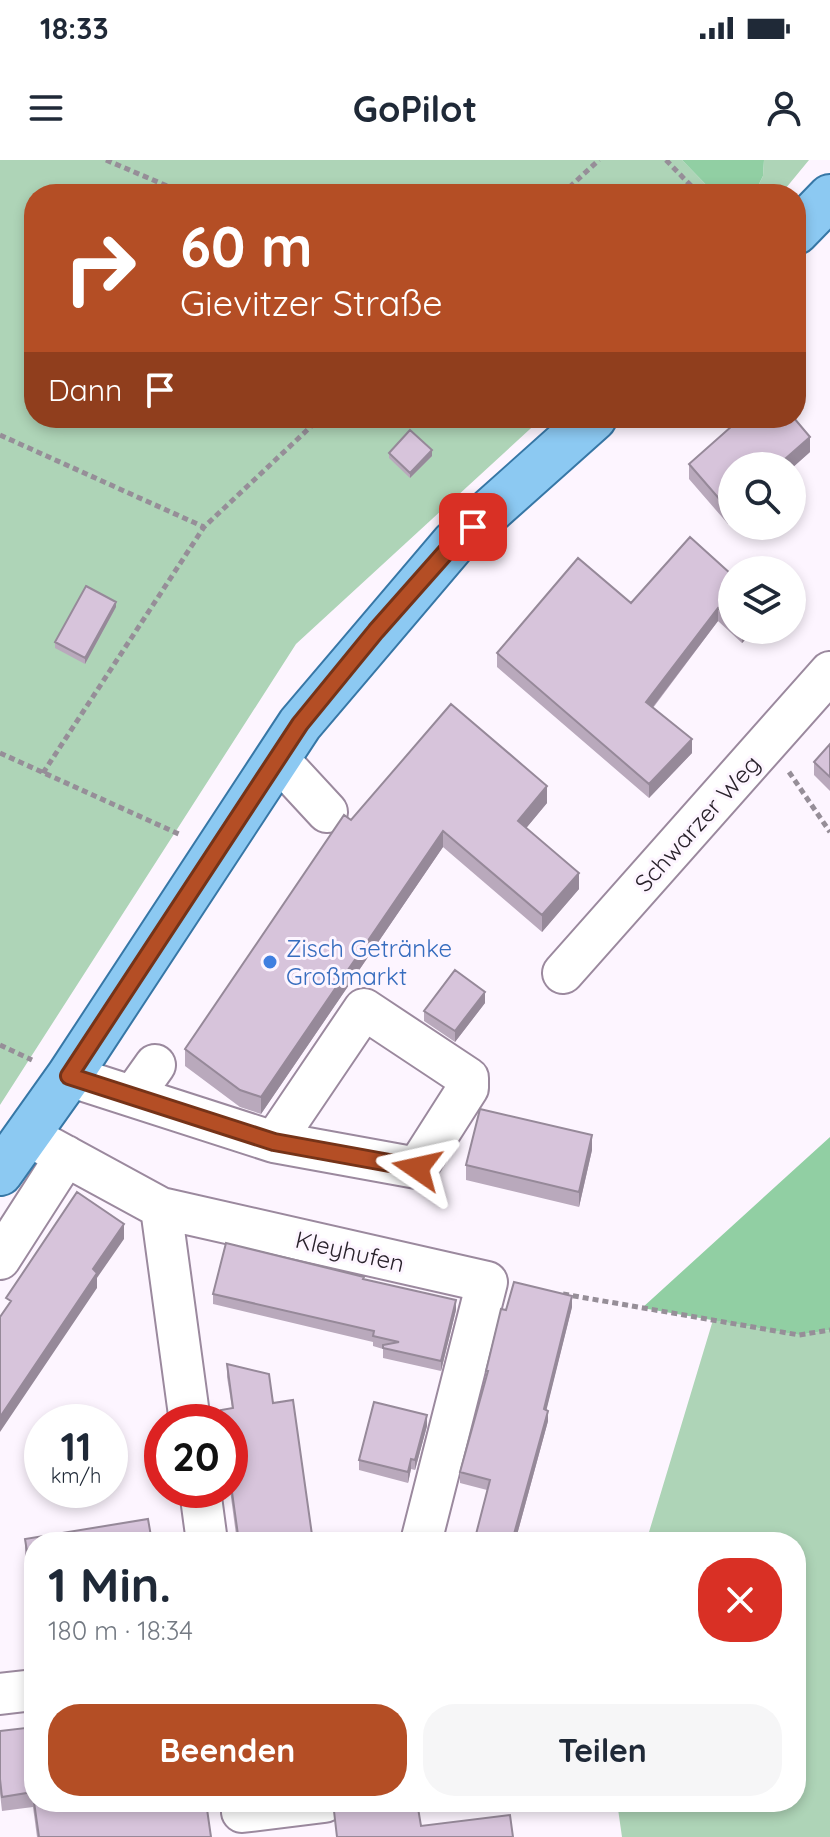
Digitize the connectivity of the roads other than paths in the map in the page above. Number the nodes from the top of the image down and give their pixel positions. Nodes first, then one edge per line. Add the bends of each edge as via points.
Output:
1 (830, 197) edge
2 (806, 222) edge
3 (583, 428) edge
4 (830, 672) edge
5 (278, 759) junction
6 (327, 812) dead end
7 (563, 973) dead end
8 (69, 1076) junction
9 (27, 1135) junction
10 (274, 1142) junction
11 (66, 1156) junction
12 (0, 1173) edge
13 (161, 1208) junction
14 (0, 1259) edge
15 (188, 1404) edge
16 (202, 1508) edge
17 (206, 1532) edge
18 (424, 1532) edge
19 (24, 1691) edge
20 (0, 1694) edge
21 (270, 1812) edge
22 (243, 1817) edge

1 - 2 main road
3 - 5 main road via 453,544 310,713
4 - 7 street, Schwarzer Weg
5 - 6 street
5 - 8 main road
8 - 9 main road
8 - 10 street via 144,1081
9 - 11 street
9 - 12 main road
10 - 10 street via 364,1009 468,1078 468,1088 417,1168
11 - 13 street
11 - 14 street
13 - 15 street
13 - 18 street, Kleyhufen via 487,1282
16 - 17 street
19 - 20 street
21 - 22 street

